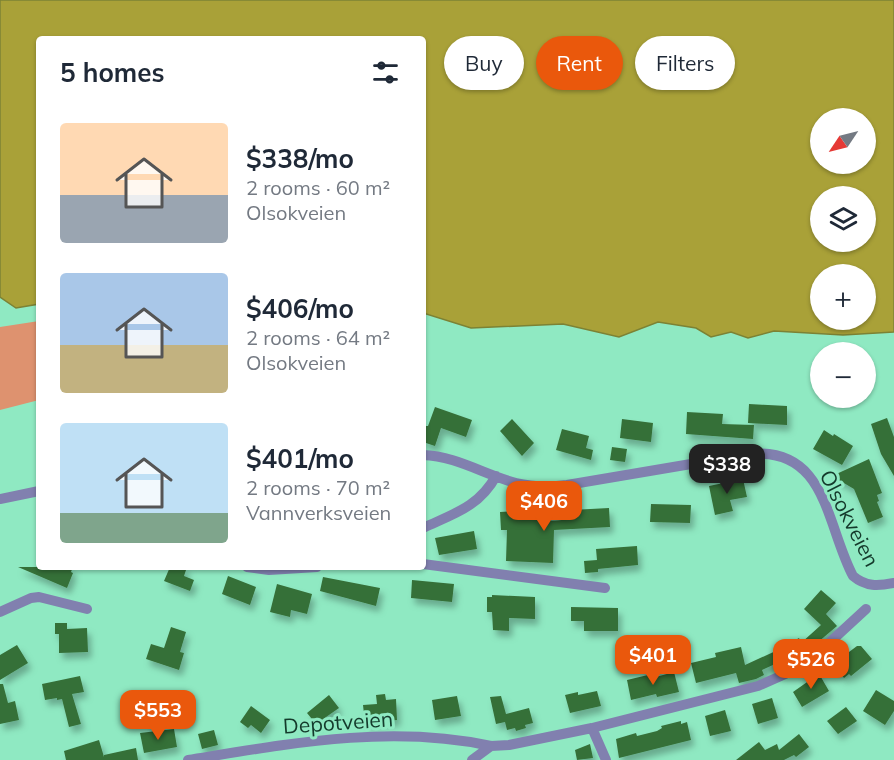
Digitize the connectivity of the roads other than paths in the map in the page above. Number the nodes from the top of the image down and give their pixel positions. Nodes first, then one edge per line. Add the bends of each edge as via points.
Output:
1 (426, 455) edge
2 (496, 477) junction
3 (36, 491) edge
4 (0, 499) edge
5 (426, 527) edge
6 (426, 564) edge
7 (894, 584) edge
8 (605, 588) dead end
9 (87, 609) dead end
10 (866, 609) dead end
11 (0, 612) edge
12 (592, 728) junction
13 (491, 746) junction
14 (188, 760) edge
15 (472, 760) edge
16 (606, 760) edge

1 - 2 street, Olsokveien via 450,459
2 - 5 street via 476,502
2 - 7 street, Olsokveien via 517,484 556,486 750,454 778,454 801,466 817,487 853,576 867,584
3 - 4 street
6 - 8 street
9 - 11 street via 39,597
10 - 12 street via 816,655 776,679
12 - 13 street
12 - 16 street
13 - 14 street, Depotveien via 466,740 370,737
13 - 15 street

